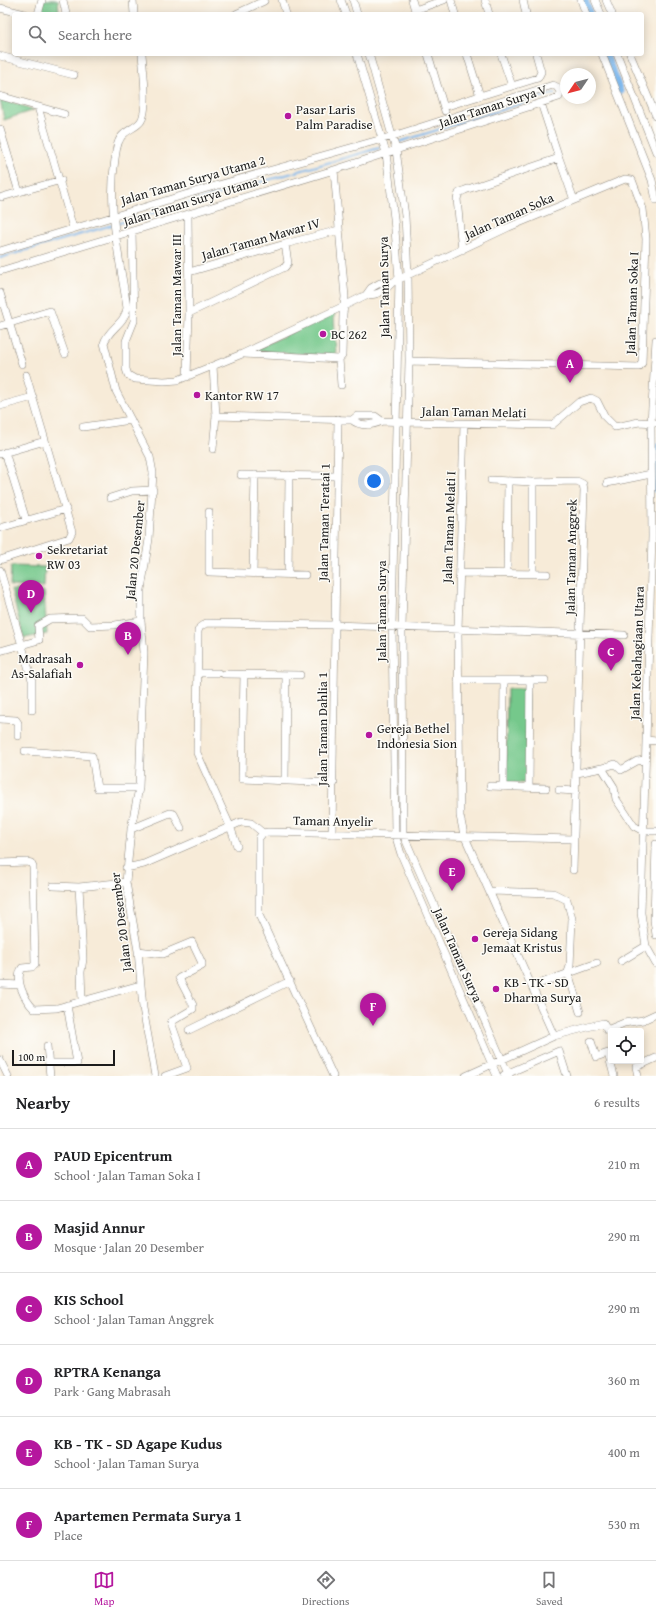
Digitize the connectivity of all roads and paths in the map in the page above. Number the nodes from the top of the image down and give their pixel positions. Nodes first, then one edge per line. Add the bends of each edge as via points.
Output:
1 (42, 0) edge
2 (63, 0) edge
3 (133, 0) edge
4 (282, 0) edge
5 (352, 0) edge
6 (412, 0) edge
7 (444, 0) edge
8 (451, 0) edge
9 (485, 0) edge
10 (523, 0) edge
11 (581, 0) edge
12 (596, 0) edge
13 (606, 0) edge
14 (264, 1) dead end
15 (342, 1) edge
16 (0, 8) edge
17 (17, 12) edge
18 (39, 12) edge
19 (66, 12) edge
20 (134, 12) edge
21 (240, 12) edge
22 (285, 12) edge
23 (345, 12) edge
24 (356, 12) edge
25 (416, 12) edge
26 (454, 12) edge
27 (488, 12) edge
28 (526, 12) edge
29 (585, 12) edge
30 (600, 12) edge
31 (611, 12) edge
32 (0, 56) edge
33 (142, 56) edge
34 (358, 56) edge
35 (369, 56) edge
36 (429, 56) edge
37 (468, 56) edge
38 (503, 56) edge
39 (536, 56) edge
40 (603, 56) edge
41 (618, 56) edge
42 (631, 56) edge
43 (74, 75) dead end
44 (512, 86) junction
45 (0, 96) edge
46 (480, 96) junction
47 (541, 103) junction
48 (38, 107) junction
49 (444, 107) junction
50 (64, 114) dead end
51 (656, 116) edge
52 (447, 118) junction
53 (0, 129) edge
54 (393, 136) junction
55 (382, 139) junction
56 (396, 150) junction
57 (656, 152) edge
58 (386, 153) junction
59 (559, 158) junction
60 (334, 170) junction
61 (60, 180) junction
62 (630, 180) joint
63 (19, 192) junction
64 (2, 198) dead end
65 (574, 200) junction
66 (656, 200) edge
67 (188, 214) junction
68 (113, 219) junction
69 (73, 228) junction
70 (339, 230) junction
71 (132, 231) junction
72 (116, 234) junction
73 (285, 244) junction
74 (0, 250) edge
75 (462, 250) junction
76 (0, 271) edge
77 (189, 272) junction
78 (408, 275) junction
79 (396, 281) junction
80 (0, 293) edge
81 (344, 306) junction
82 (189, 314) junction
83 (10, 323) junction
84 (0, 326) edge
85 (656, 340) edge
86 (65, 354) dead end
87 (242, 354) junction
88 (339, 360) junction
89 (409, 361) junction
90 (22, 364) dead end
91 (213, 366) junction
92 (26, 375) dead end
93 (187, 377) junction
94 (341, 385) dead end
95 (33, 397) junction
96 (0, 406) edge
97 (216, 416) junction
98 (338, 419) junction
99 (131, 420) junction
100 (396, 422) junction
101 (407, 422) junction
102 (654, 423) edge
103 (464, 424) junction
104 (84, 427) dead end
105 (45, 441) junction
106 (213, 449) dead end
107 (3, 453) edge
108 (651, 474) junction
109 (241, 475) dead end
110 (255, 475) junction
111 (289, 475) junction
112 (337, 476) junction
113 (491, 480) dead end
114 (508, 481) junction
115 (533, 482) junction
116 (607, 483) dead end
117 (153, 490) junction
118 (110, 498) dead end
119 (66, 509) junction
120 (209, 512) dead end
121 (26, 520) junction
122 (0, 528) edge
123 (654, 536) edge
124 (0, 560) edge
125 (0, 570) edge
126 (253, 572) junction
127 (460, 573) junction
128 (507, 573) junction
129 (288, 574) junction
130 (533, 574) junction
131 (547, 574) dead end
132 (305, 575) dead end
133 (653, 610) edge
134 (141, 621) junction
135 (334, 625) junction
136 (392, 627) junction
137 (402, 628) junction
138 (458, 630) junction
139 (581, 632) junction
140 (624, 635) dead end
141 (22, 644) junction
142 (0, 651) edge
143 (198, 673) junction
144 (244, 674) junction
145 (286, 675) junction
146 (300, 675) dead end
147 (458, 680) junction
148 (504, 680) junction
149 (530, 680) junction
150 (545, 680) dead end
151 (32, 710) dead end
152 (0, 719) edge
153 (18, 736) dead end
154 (651, 740) edge
155 (25, 751) dead end
156 (645, 760) junction
157 (602, 768) junction
158 (577, 773) junction
159 (285, 781) junction
160 (334, 783) junction
161 (490, 786) dead end
162 (503, 787) junction
163 (139, 788) junction
164 (529, 788) junction
165 (546, 788) dead end
166 (559, 790) dead end
167 (576, 791) junction
168 (230, 826) junction
169 (180, 828) dead end
170 (131, 829) junction
171 (644, 831) junction
172 (655, 831) edge
173 (263, 833) junction
174 (332, 834) junction
175 (395, 834) junction
176 (403, 834) junction
177 (464, 835) junction
178 (574, 839) junction
179 (656, 844) edge
180 (237, 846) dead end
181 (643, 862) junction
182 (653, 862) edge
183 (0, 863) edge
184 (126, 868) junction
185 (573, 870) dead end
186 (126, 882) junction
187 (53, 886) dead end
188 (79, 887) junction
189 (490, 891) junction
190 (655, 934) edge
191 (644, 935) junction
192 (646, 946) junction
193 (138, 952) junction
194 (621, 961) dead end
195 (597, 963) dead end
196 (656, 964) edge
197 (568, 972) junction
198 (290, 982) junction
199 (0, 984) edge
200 (20, 984) junction
201 (140, 985) junction
202 (533, 986) junction
203 (82, 1001) junction
204 (67, 1005) junction
205 (580, 1012) dead end
206 (656, 1014) edge
207 (189, 1030) dead end
208 (554, 1036) junction
209 (591, 1041) dead end
210 (47, 1046) dead end
211 (656, 1058) edge
212 (0, 1060) edge
213 (502, 1060) junction
214 (49, 1063) junction
215 (493, 1064) junction
216 (506, 1075) edge
217 (8, 1076) edge
218 (50, 1076) edge
219 (155, 1076) edge
220 (165, 1076) edge
221 (333, 1076) edge
222 (466, 1076) edge
223 (498, 1076) edge
224 (567, 1076) edge
225 (614, 1076) edge
226 (638, 1076) edge

1 - 18 street
2 - 19 street
3 - 20 street
4 - 22 street
5 - 15 street
5 - 24 street
6 - 25 street
7 - 25 street
8 - 26 street
9 - 27 street
10 - 28 street
11 - 29 street
12 - 30 street
13 - 31 street
14 - 21 street
15 - 23 street
16 - 17 street
32 - 43 street
33 - 68 street, Jalan 20 Desember via 145,94 142,119 123,134 119,141 113,182
34 - 55 street, Jalan Taman Surya
35 - 54 street, Jalan Taman Surya
36 - 49 street
37 - 46 street
38 - 44 street
39 - 44 street via 540,76
40 - 66 street via 652,180
41 - 57 street
42 - 51 street
44 - 46 street
45 - 48 street
46 - 49 street
47 - 52 street, Jalan Taman Surya V via 559,97 557,87 553,85
47 - 56 street, Jalan Taman Surya V
47 - 59 street
48 - 50 street
48 - 61 street
49 - 52 street
52 - 54 street, Jalan Taman Surya V
53 - 63 street
54 - 55 street, Jalan Taman Surya Utama 2
54 - 56 street, Jalan Taman Surya
55 - 58 street, Jalan Taman Surya
55 - 68 street, Jalan Taman Surya Utama 2
56 - 58 street, Jalan Taman Surya Utama 1
56 - 78 street, Jalan Taman Surya via 405,216
58 - 60 street, Jalan Taman Surya Utama 1
58 - 79 street, Jalan Taman Surya via 394,218
59 - 65 street
59 - 75 street via 459,193 457,199
60 - 67 street, Jalan Taman Surya Utama 1
60 - 70 street
61 - 63 street
61 - 69 street
62 - 65 street, Jalan Taman Soka via 625,179
62 - 89 street, Jalan Taman Soka I via 643,209 646,239 642,363 639,367
63 - 64 street
65 - 75 street, Jalan Taman Soka
67 - 71 street, Jalan Taman Surya Utama 1
67 - 77 street, Jalan Taman Mawar III
68 - 69 street, Jalan Taman Surya Utama 2
68 - 72 street, Jalan 20 Desember
69 - 74 street, Jalan Taman Surya Utama 2
70 - 73 street, Jalan Taman Mawar IV
70 - 81 street
71 - 72 street, Jalan Taman Surya Utama 1
71 - 93 street, Jalan Taman Soka via 134,321 126,341 127,372 133,378 159,381
72 - 76 street, Jalan Taman Surya Utama 1
72 - 99 street, Jalan 20 Desember via 127,308 122,321 106,336 104,343 116,391
73 - 77 street, Jalan Taman Mawar IV
73 - 82 street via 288,263 285,267
75 - 78 street, Jalan Taman Soka
77 - 82 street, Jalan Taman Mawar III
78 - 79 street, Jalan Taman Soka
78 - 89 street, Jalan Taman Surya
79 - 81 street, Jalan Taman Soka via 384,291 366,295
79 - 100 street, Jalan Taman Surya
80 - 83 street
81 - 87 street, Jalan Taman Soka
81 - 88 street via 342,356
82 - 93 street, Jalan Taman Mawar III
83 - 84 street
83 - 86 street via 50,311
83 - 90 street
85 - 102 street, Jalan Kebahagiaan Utara
87 - 88 street
87 - 91 street, Jalan Taman Soka
88 - 94 street
89 - 101 street, Jalan Taman Surya
91 - 93 street, Jalan Taman Soka
91 - 97 street
92 - 95 street
95 - 96 street
95 - 105 street
97 - 98 street, Jalan Taman Melati
97 - 106 street
98 - 100 street, Jalan Taman Melati via 352,420 358,424
98 - 112 street, Jalan Taman Teratai 1
99 - 104 street
99 - 117 street, Jalan 20 Desember via 150,457
100 - 101 street, Jalan Taman Melati
100 - 136 street, Jalan Taman Surya
101 - 103 street, Jalan Taman Melati
101 - 137 street, Jalan Taman Surya
102 - 103 street, Jalan Taman Melati via 639,422 615,427 605,417 597,401 591,398 579,402 552,425
102 - 108 street, Jalan Kebahagiaan Utara
103 - 127 street, Jalan Taman Melati I
105 - 107 street
105 - 119 street
107 - 121 street
108 - 116 street
108 - 123 street, Jalan Kebahagiaan Utara
109 - 110 street
110 - 111 street
110 - 126 street
111 - 112 street
111 - 129 street
112 - 135 street, Jalan Taman Teratai 1
113 - 114 street, Jalan Taman Anggrek
114 - 115 street, Jalan Taman Anggrek
114 - 128 street
115 - 130 street
115 - 139 street, Jalan Taman Anggrek via 577,481 583,484
117 - 118 street via 132,491
117 - 134 street, Jalan 20 Desember via 141,590
119 - 121 street
119 - 124 street via 72,532 70,538
120 - 126 street via 208,571
121 - 122 street
123 - 133 street, Jalan Kebahagiaan Utara
125 - 141 street
126 - 129 street
127 - 128 street, Jalan Taman Anggrek
127 - 138 street, Jalan Taman Melati I
128 - 130 street, Jalan Taman Anggrek
129 - 132 street
130 - 131 street, Jalan Taman Anggrek
133 - 154 street, Jalan Kebahagiaan Utara
134 - 141 street via 90,626 82,618 50,619 38,626 40,639
134 - 163 street, Jalan 20 Desember via 144,652
135 - 136 street, Jalan Taman Anggrek
135 - 143 street, Jalan Taman Anggrek via 206,623 198,631
135 - 160 street, Jalan Taman Dahlia 1
136 - 137 street, Jalan Taman Anggrek
136 - 175 street, Jalan Taman Surya
137 - 138 street, Jalan Taman Anggrek
137 - 176 street, Jalan Taman Surya
138 - 139 street, Jalan Taman Anggrek
138 - 147 street
139 - 140 street, Jalan Taman Anggrek
139 - 158 street, Jalan Taman Anggrek
141 - 142 street
141 - 151 street via 32,680
143 - 144 street
143 - 168 street via 197,753
144 - 145 street
144 - 159 street via 242,779
145 - 146 street
145 - 159 street
147 - 148 street
147 - 177 street via 460,816
148 - 149 street
148 - 162 street
149 - 150 street
149 - 164 street
152 - 153 street via 16,720
154 - 156 street, Jalan Kebahagiaan Utara
155 - 163 street via 92,756 98,788
156 - 157 street via 637,761 621,770 615,764
156 - 171 street, Jalan Kebahagiaan Utara
157 - 158 street
157 - 171 street via 614,787 616,800 634,826
158 - 167 street, Jalan Taman Anggrek
159 - 160 street
160 - 174 street, Jalan Taman Dahlia 1
161 - 162 street
162 - 164 street
163 - 170 street, Jalan 20 Desember
164 - 165 street
166 - 167 street
167 - 178 street, Jalan Taman Anggrek
168 - 173 street via 247,822
168 - 180 street
168 - 184 street via 144,864
169 - 170 street via 174,814 170,814
170 - 184 street, Jalan 20 Desember
171 - 172 street
171 - 181 street, Jalan Kebahagiaan Utara
173 - 174 street, Taman Anyelir
173 - 198 street via 259,838 259,915
174 - 175 street, Taman Anyelir
175 - 176 street, Taman Anyelir
175 - 215 street, Jalan Taman Surya via 401,854
176 - 177 street, Taman Anyelir
176 - 213 street, Jalan Taman Surya
177 - 178 street, Taman Anyelir
177 - 189 street
178 - 185 street, Jalan Taman Anggrek
179 - 182 street
181 - 182 street
181 - 191 street, Jalan Kebahagiaan Utara via 641,913
182 - 190 street
183 - 200 street via 27,862 33,867 35,965 22,968
184 - 186 street, Jalan 20 Desember
186 - 188 street
186 - 193 street, Jalan 20 Desember
187 - 188 street
188 - 203 street via 83,959
189 - 197 street via 553,893 567,900 572,919
189 - 202 street
190 - 191 street
191 - 192 street, Jalan Kebahagiaan Utara
192 - 194 street
192 - 196 street, Jalan Kebahagiaan Utara
193 - 201 street, Jalan 20 Desember
193 - 220 street via 163,954 192,942 202,966 179,978 193,1009 170,1022 187,1068
195 - 197 street
197 - 202 street
197 - 205 street
198 - 207 street
198 - 221 street
199 - 200 street
200 - 204 street via 27,1002 34,1009
201 - 203 street
201 - 219 street, Jalan 20 Desember
202 - 208 street
203 - 204 street
204 - 214 street via 77,1064
206 - 208 street via 607,1030 603,1023
208 - 213 street
209 - 225 street via 596,1057 608,1053
210 - 214 street
211 - 226 street via 636,1067
212 - 217 street
213 - 215 street
213 - 216 street, Jalan Taman Surya
214 - 218 street
215 - 222 street
215 - 223 street, Jalan Taman Surya
216 - 224 street, Jalan Taman Surya via 558,1051

